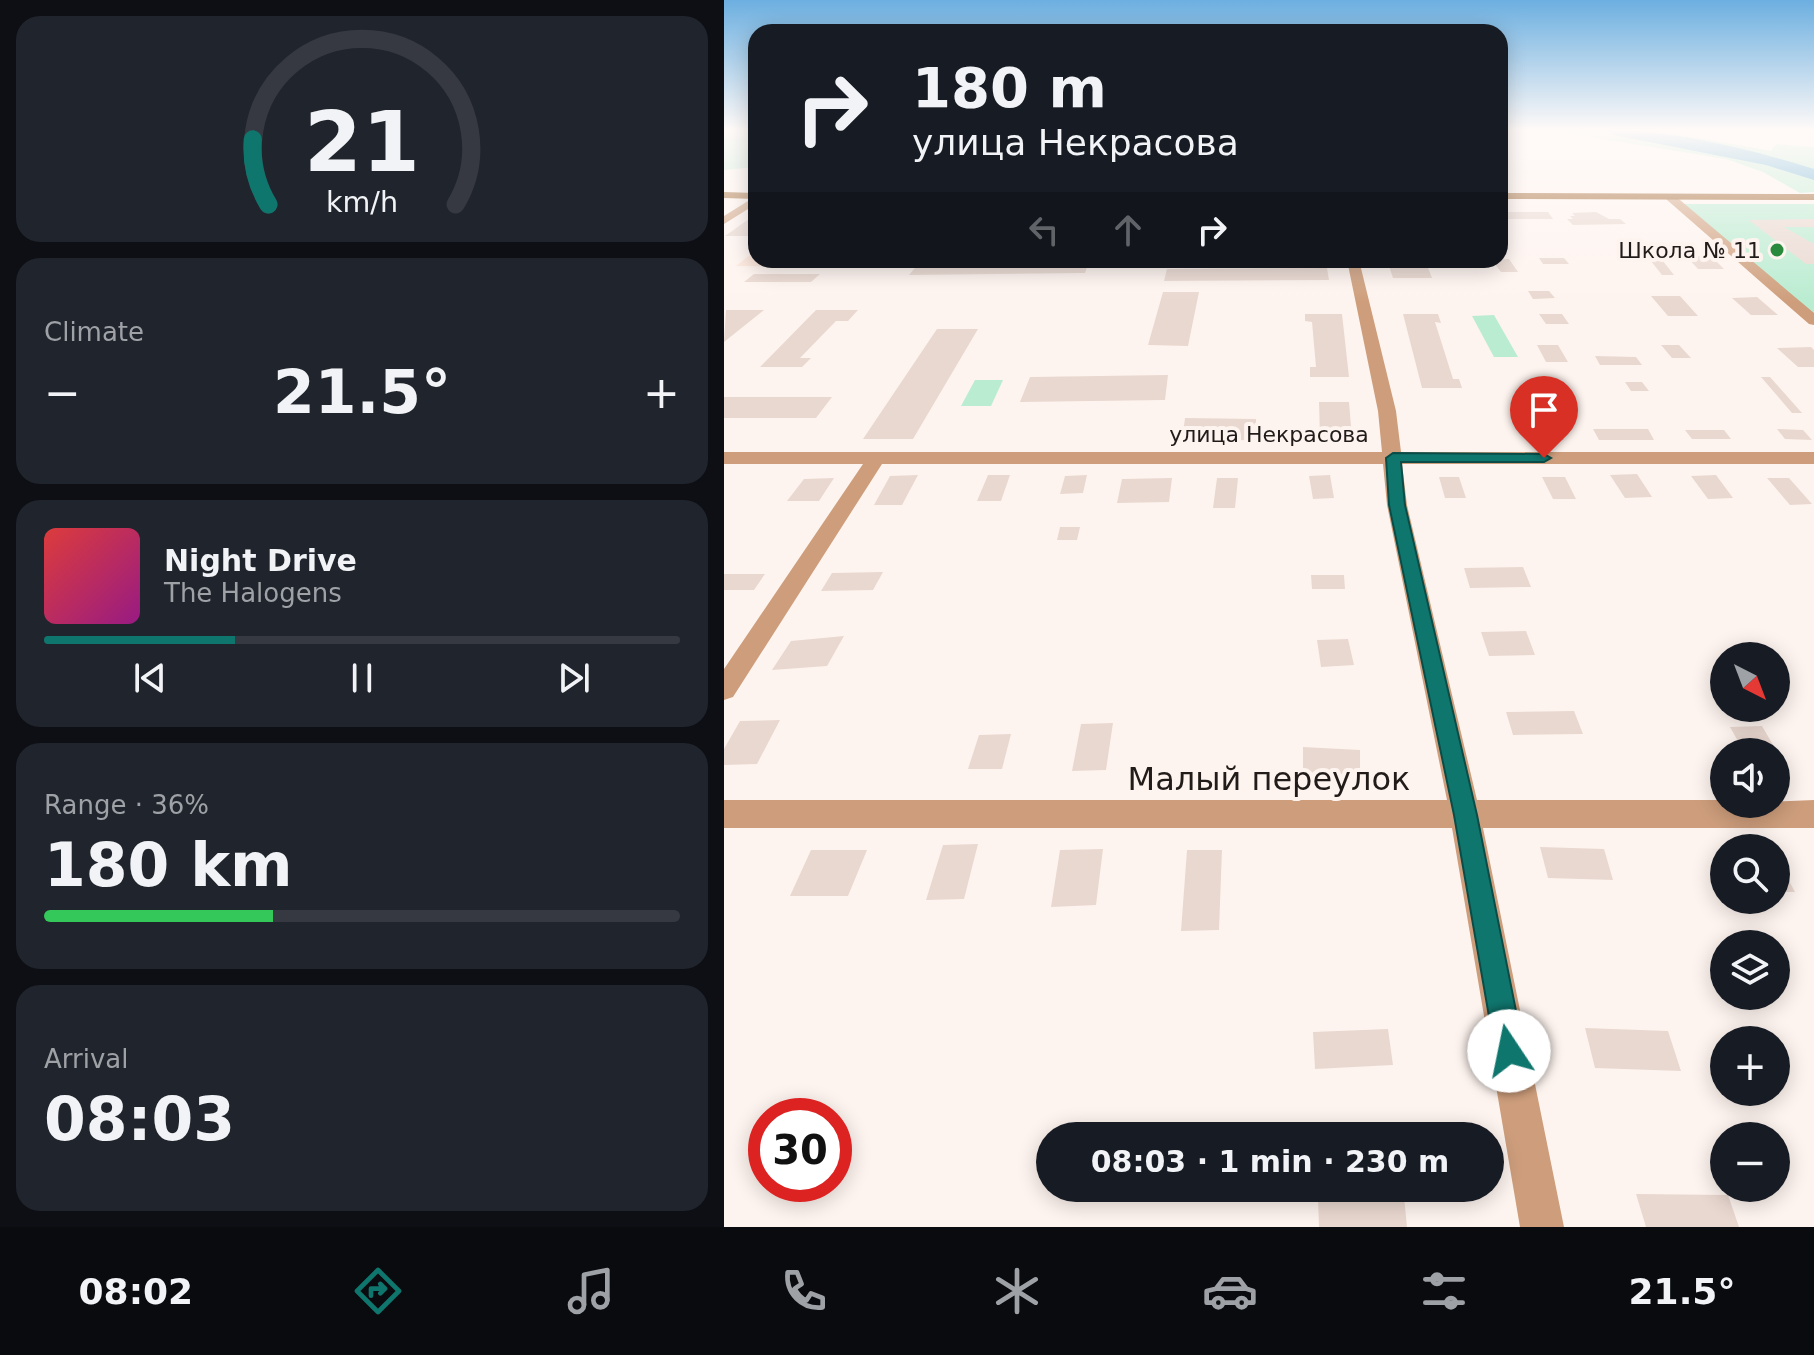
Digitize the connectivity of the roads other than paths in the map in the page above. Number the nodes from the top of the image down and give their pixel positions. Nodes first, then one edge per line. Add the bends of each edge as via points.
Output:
1 (724, 195) edge
2 (748, 196) edge
3 (1508, 196) edge
4 (1670, 197) junction
5 (1814, 197) edge
6 (748, 203) edge
7 (724, 221) edge
8 (1355, 268) edge
9 (1814, 321) edge
10 (724, 458) edge
11 (876, 458) junction
12 (1393, 458) junction
13 (1814, 458) edge
14 (724, 690) edge
15 (724, 814) edge
16 (1814, 814) edge
17 (1465, 815) junction
18 (1542, 1227) edge

1 - 2 main road
3 - 4 main road
4 - 5 main road
4 - 9 street
6 - 7 street
8 - 12 street
10 - 11 street, улица Некрасова
11 - 12 street, улица Некрасова
11 - 14 street
12 - 13 street, улица Некрасова
12 - 17 street via 1397,505
15 - 17 street, Малый переулок
16 - 17 street, Малый переулок
17 - 18 street

